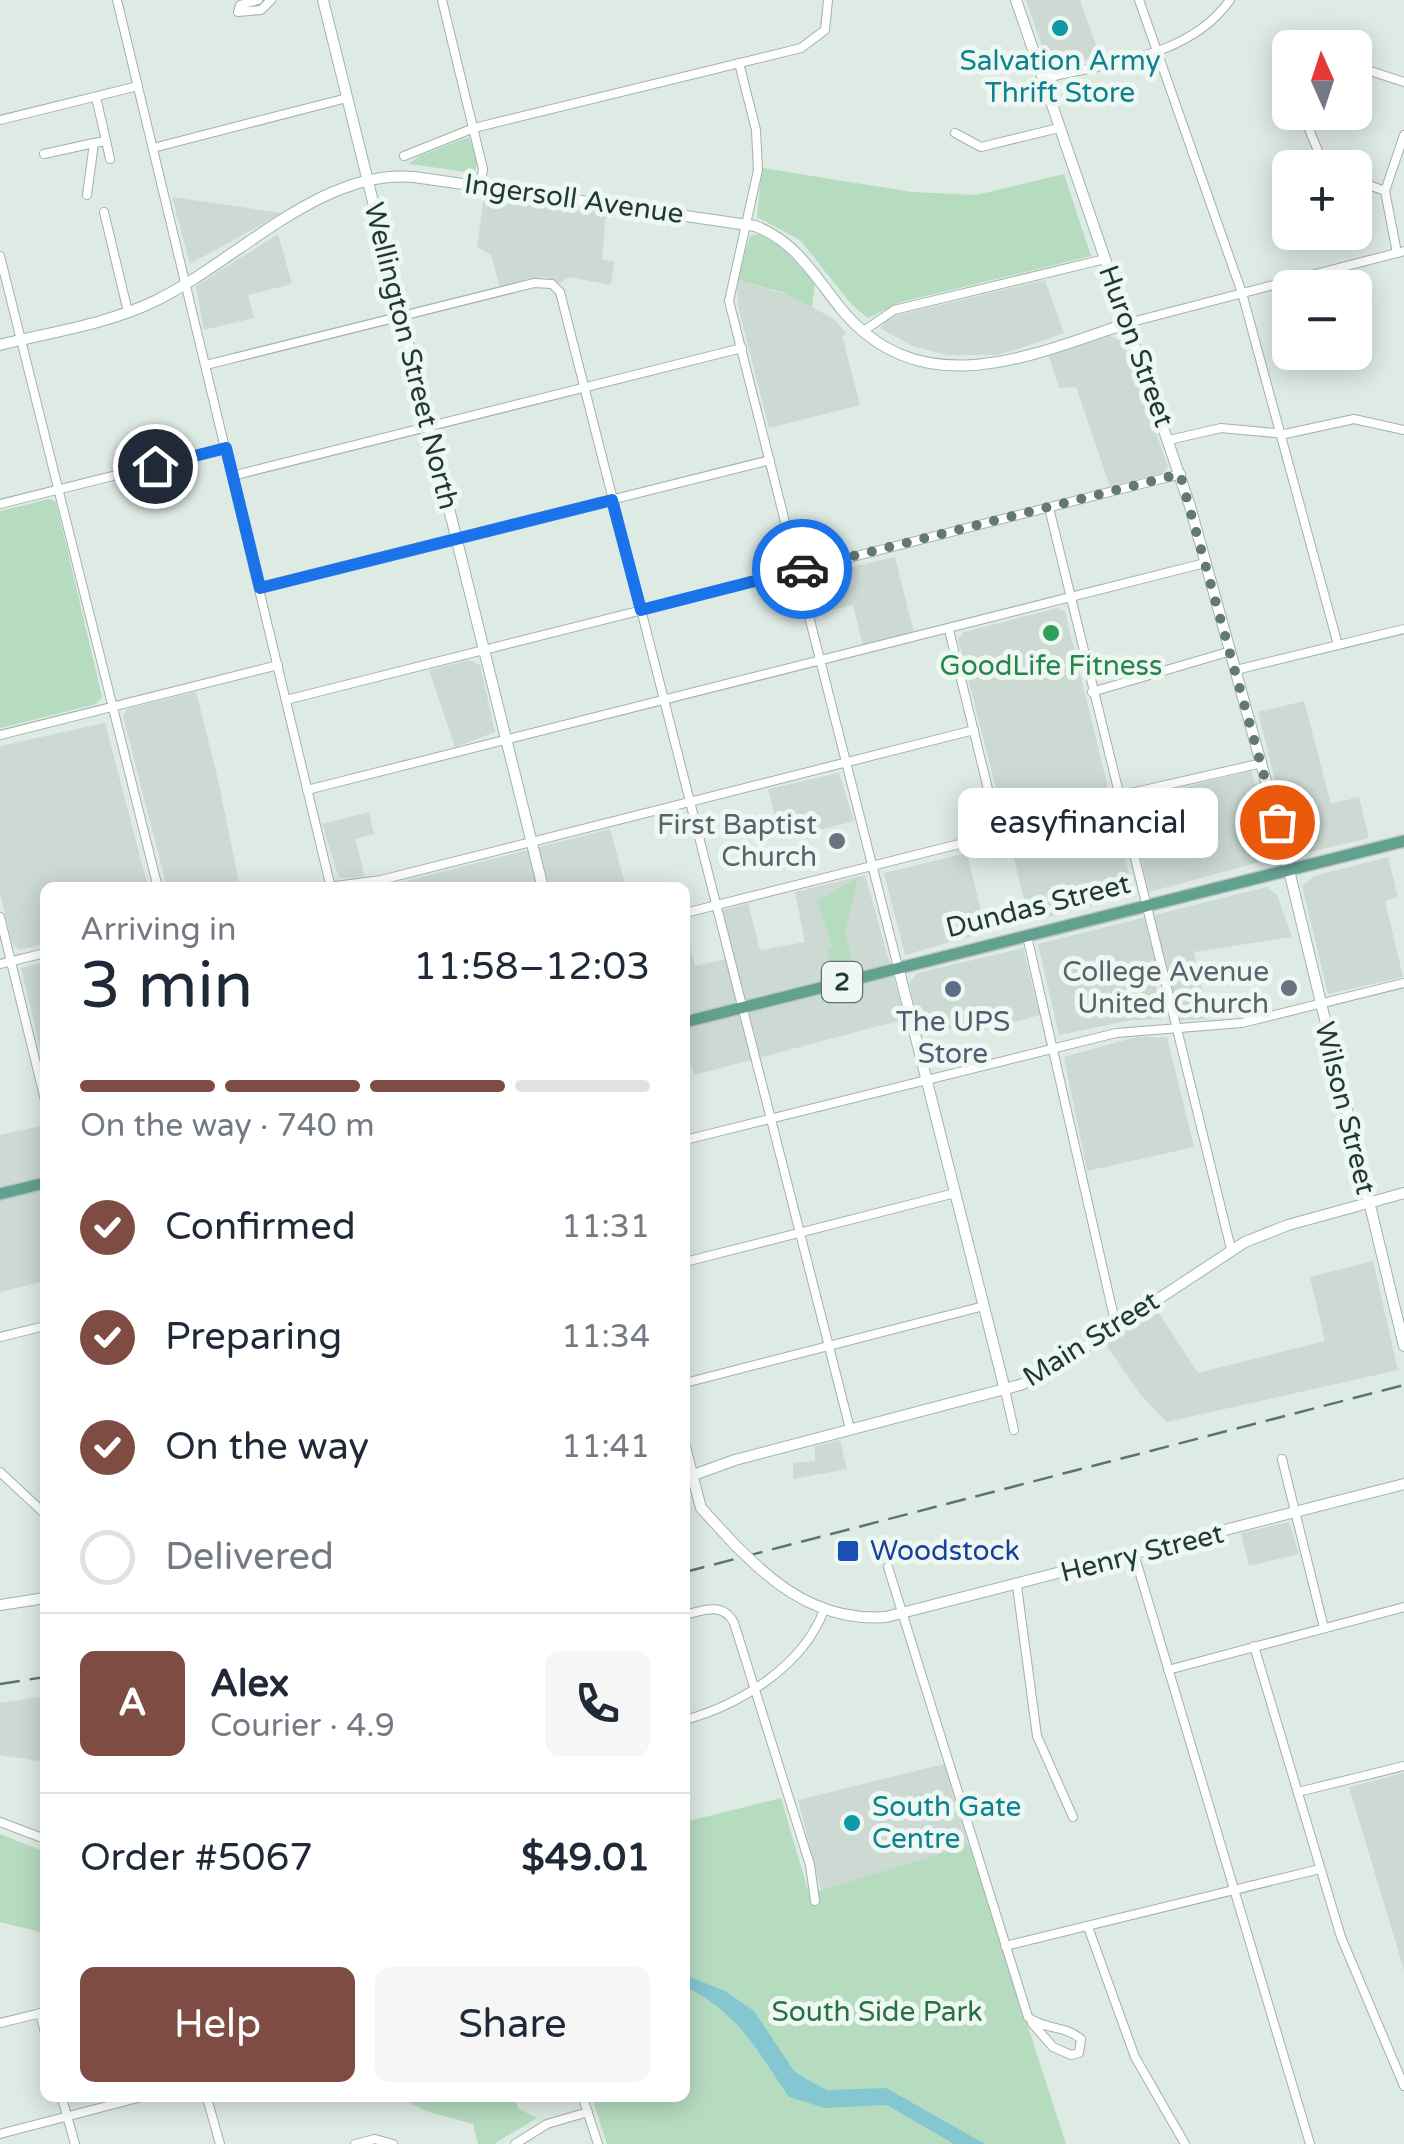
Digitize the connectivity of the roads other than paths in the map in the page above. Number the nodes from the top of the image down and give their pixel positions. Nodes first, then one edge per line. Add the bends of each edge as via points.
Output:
1 (117, 0) edge
2 (258, 0) edge
3 (272, 0) edge
4 (323, 0) edge
5 (442, 0) edge
6 (828, 0) edge
7 (1016, 0) edge
8 (1139, 0) edge
9 (1230, 0) edge
10 (1157, 50) junction
11 (739, 63) junction
12 (1372, 72) edge
13 (1042, 79) junction
14 (1404, 82) edge
15 (138, 86) junction
16 (96, 96) junction
17 (347, 98) junction
18 (0, 120) edge
19 (474, 128) junction
20 (1059, 128) junction
21 (955, 133) dead end
22 (1404, 135) edge
23 (106, 141) junction
24 (94, 144) junction
25 (153, 148) junction
26 (44, 154) dead end
27 (404, 156) dead end
28 (110, 159) dead end
29 (367, 179) junction
30 (480, 186) junction
31 (1372, 186) edge
32 (1385, 191) junction
33 (87, 195) dead end
34 (104, 212) dead end
35 (748, 224) junction
36 (1401, 252) edge
37 (0, 258) edge
38 (1105, 259) junction
39 (186, 283) junction
40 (1242, 293) junction
41 (128, 312) junction
42 (402, 316) junction
43 (1128, 323) junction
44 (865, 330) junction
45 (21, 340) junction
46 (0, 345) edge
47 (742, 348) junction
48 (206, 365) junction
49 (585, 388) junction
50 (428, 426) junction
51 (1404, 430) edge
52 (1278, 434) junction
53 (1169, 440) junction
54 (226, 448) junction
55 (770, 460) junction
56 (1180, 474) junction
57 (232, 476) junction
58 (59, 490) junction
59 (612, 500) junction
60 (0, 504) edge
61 (1049, 508) junction
62 (457, 538) junction
63 (1205, 563) junction
64 (798, 570) junction
65 (260, 588) junction
66 (1070, 598) junction
67 (641, 610) junction
68 (1404, 629) edge
69 (948, 630) junction
70 (1338, 644) junction
71 (484, 650) junction
72 (1230, 651) junction
73 (821, 662) junction
74 (278, 665) junction
75 (1236, 670) junction
76 (1092, 692) junction
77 (286, 700) junction
78 (664, 701) junction
79 (113, 707) junction
80 (974, 730) junction
81 (0, 735) edge
82 (507, 740) junction
83 (847, 762) junction
84 (1262, 763) junction
85 (307, 790) junction
86 (1118, 796) junction
87 (689, 803) junction
88 (1404, 841) edge
89 (532, 842) junction
90 (872, 866) junction
91 (1288, 871) junction
92 (157, 882) edge
93 (328, 882) edge
94 (366, 882) edge
95 (542, 882) edge
96 (715, 906) junction
97 (1144, 906) junction
98 (690, 912) edge
99 (0, 918) edge
100 (1026, 935) junction
101 (40, 954) edge
102 (11, 962) junction
103 (0, 964) edge
104 (898, 968) junction
105 (1404, 983) edge
106 (1319, 1005) junction
107 (741, 1007) junction
108 (690, 1021) edge
109 (1176, 1030) junction
110 (1054, 1048) junction
111 (40, 1080) edge
112 (927, 1080) junction
113 (771, 1119) junction
114 (690, 1139) edge
115 (40, 1184) edge
116 (0, 1194) edge
117 (955, 1194) junction
118 (1404, 1194) edge
119 (1370, 1203) junction
120 (800, 1232) junction
121 (1231, 1249) junction
122 (690, 1261) edge
123 (984, 1306) junction
124 (1116, 1326) junction
125 (40, 1327) edge
126 (0, 1337) edge
127 (828, 1346) junction
128 (1404, 1346) edge
129 (690, 1382) edge
130 (1005, 1390) junction
131 (850, 1429) junction
132 (1014, 1430) dead end
133 (1282, 1459) dead end
134 (690, 1475) edge
135 (2, 1478) edge
136 (690, 1481) edge
137 (1404, 1484) edge
138 (690, 1502) edge
139 (700, 1508) junction
140 (40, 1510) edge
141 (1296, 1513) junction
142 (1134, 1554) junction
143 (888, 1567) dead end
144 (1017, 1586) junction
145 (40, 1599) edge
146 (0, 1604) edge
147 (1404, 1607) edge
148 (824, 1610) junction
149 (690, 1614) edge
150 (903, 1614) junction
151 (1324, 1628) junction
152 (1254, 1646) junction
153 (1168, 1670) junction
154 (754, 1689) junction
155 (690, 1717) edge
156 (1404, 1766) edge
157 (1298, 1792) junction
158 (1073, 1817) dead end
159 (0, 1822) edge
160 (40, 1837) edge
161 (1320, 1869) junction
162 (1231, 1891) junction
163 (815, 1902) dead end
164 (1088, 1927) junction
165 (1005, 1946) junction
166 (40, 2013) edge
167 (1032, 2022) junction
168 (0, 2023) edge
169 (1404, 2086) edge
170 (63, 2102) edge
171 (122, 2102) edge
172 (208, 2102) edge
173 (584, 2102) edge
174 (588, 2112) junction
175 (68, 2116) junction
176 (0, 2134) edge
177 (75, 2144) edge
178 (220, 2144) edge
179 (355, 2144) edge
180 (393, 2144) edge
181 (514, 2144) edge
182 (598, 2144) edge
183 (1186, 2144) edge
184 (1310, 2144) edge

1 - 15 street
2 - 3 street via 238,12 262,10
4 - 17 main road, Wellington Street North
5 - 19 street
6 - 11 street via 826,26 810,44
7 - 13 main road, Huron Street
8 - 10 street
9 - 10 street via 1203,30
10 - 13 street
10 - 40 street
11 - 19 street
11 - 35 street via 757,137
12 - 14 street
13 - 20 main road, Huron Street
15 - 16 street
15 - 25 street
16 - 18 street
16 - 23 street
17 - 25 street
17 - 29 main road, Wellington Street North
19 - 27 street
19 - 30 street
20 - 21 street via 981,147
20 - 38 main road, Huron Street
22 - 32 street
23 - 24 street
23 - 28 street
24 - 26 street
24 - 33 street
25 - 39 street
29 - 30 main road, Ingersoll Avenue via 406,176
29 - 39 main road, Ingersoll Avenue via 337,190
29 - 42 main road, Wellington Street North
30 - 35 main road, Ingersoll Avenue
31 - 32 street
32 - 36 street
34 - 41 street
35 - 44 main road, Ingersoll Avenue via 794,250
35 - 47 street via 729,292
36 - 40 street
37 - 45 street
38 - 43 main road, Huron Street
38 - 44 street via 894,310
39 - 41 main road, Ingersoll Avenue
39 - 48 street
40 - 43 street
40 - 52 street
41 - 45 main road, Ingersoll Avenue
42 - 48 street
42 - 49 street via 552,284 562,297
42 - 50 main road, Wellington Street North
43 - 44 main road, Ingersoll Avenue via 1010,362 970,367 924,361
43 - 53 main road, Huron Street
45 - 46 main road, Ingersoll Avenue
45 - 58 street
47 - 49 street
47 - 55 street
48 - 54 street
49 - 50 street
49 - 59 street
50 - 57 street
50 - 62 main road, Wellington Street North
51 - 52 street via 1354,419
52 - 53 street via 1224,428
52 - 70 street
53 - 56 main road, Huron Street
54 - 57 street
54 - 58 street
55 - 59 street
55 - 64 street
56 - 61 street
56 - 63 main road, Huron Street
57 - 65 street
58 - 60 street
58 - 79 street
59 - 62 street
59 - 67 street
61 - 64 street
61 - 66 street
62 - 65 street
62 - 71 main road, Wellington Street North
63 - 66 street
63 - 72 main road, Huron Street
64 - 67 street
64 - 73 street
65 - 74 street
66 - 69 street
66 - 76 street
67 - 71 street
67 - 78 street
68 - 70 street
69 - 73 street
69 - 80 street
70 - 75 street
71 - 77 street
71 - 82 main road, Wellington Street North
72 - 75 main road, Huron Street
72 - 76 street
73 - 78 street
73 - 83 street
74 - 77 street
74 - 79 street
75 - 84 main road, Huron Street
76 - 86 street
77 - 85 street
78 - 82 street
78 - 87 street
79 - 81 street
79 - 92 street
80 - 83 street
80 - 90 street via 1000,834
82 - 85 street
82 - 89 main road, Wellington Street North
83 - 87 street
83 - 90 street
84 - 86 street
84 - 91 main road, Huron Street
85 - 93 street
86 - 97 street
87 - 89 street
87 - 96 street
88 - 91 main road, Dundas Street / 2
89 - 94 street
89 - 95 main road, Wellington Street North
90 - 96 street
90 - 104 street
91 - 97 main road, Dundas Street / 2
91 - 106 main road, Wilson Street
96 - 98 street
96 - 107 street
97 - 100 main road, Dundas Street / 2
97 - 109 street
99 - 102 street
100 - 104 main road, Dundas Street / 2
100 - 110 street
101 - 102 street
102 - 103 street
102 - 111 street
104 - 107 main road, Dundas Street / 2
104 - 112 main road
105 - 106 street
106 - 109 street via 1242,1024
106 - 119 main road, Wilson Street
107 - 108 main road, Dundas Street / 2
107 - 113 street
109 - 110 street via 1129,1030
109 - 121 street
110 - 112 street
110 - 124 street
112 - 113 street
112 - 117 main road
113 - 114 street
113 - 120 street
115 - 116 main road
117 - 120 street
117 - 123 main road
118 - 119 main road, Main Street
119 - 121 main road, Main Street
119 - 128 main road, Wilson Street
120 - 122 street
120 - 127 street
121 - 124 main road, Main Street
123 - 127 street
123 - 130 main road
124 - 130 main road, Main Street via 1044,1374
125 - 126 street
127 - 129 street
127 - 131 street
130 - 131 main road, Main Street
130 - 132 street
131 - 134 main road, Main Street
133 - 141 street
135 - 140 street
136 - 139 main road
137 - 141 main road, Henry Street
138 - 139 main road
139 - 148 main road, bridge via 788,1592
141 - 142 main road, Henry Street
141 - 151 street
142 - 144 main road, Henry Street
142 - 153 street
143 - 150 street
144 - 150 main road, Henry Street
144 - 158 street via 1037,1736
145 - 146 main road
147 - 151 street
148 - 150 main road, Henry Street via 859,1617
148 - 154 street via 808,1642
149 - 154 street via 716,1609 729,1614
150 - 165 street
151 - 152 street
152 - 153 street
152 - 157 street
153 - 162 street
154 - 155 street via 731,1705
154 - 163 street via 810,1864
156 - 157 street
157 - 161 street
159 - 160 street
161 - 162 street
161 - 169 street via 1350,1961
162 - 164 street
162 - 184 street
164 - 165 street
164 - 183 street via 1135,2058
165 - 167 street
166 - 168 street
167 - 167 street via 1054,2047 1079,2053 1081,2039 1072,2031
170 - 175 street
171 - 175 street
172 - 178 street
173 - 174 street
174 - 181 street via 546,2124
174 - 182 street
175 - 176 street
175 - 177 street
179 - 180 street via 374,2138

